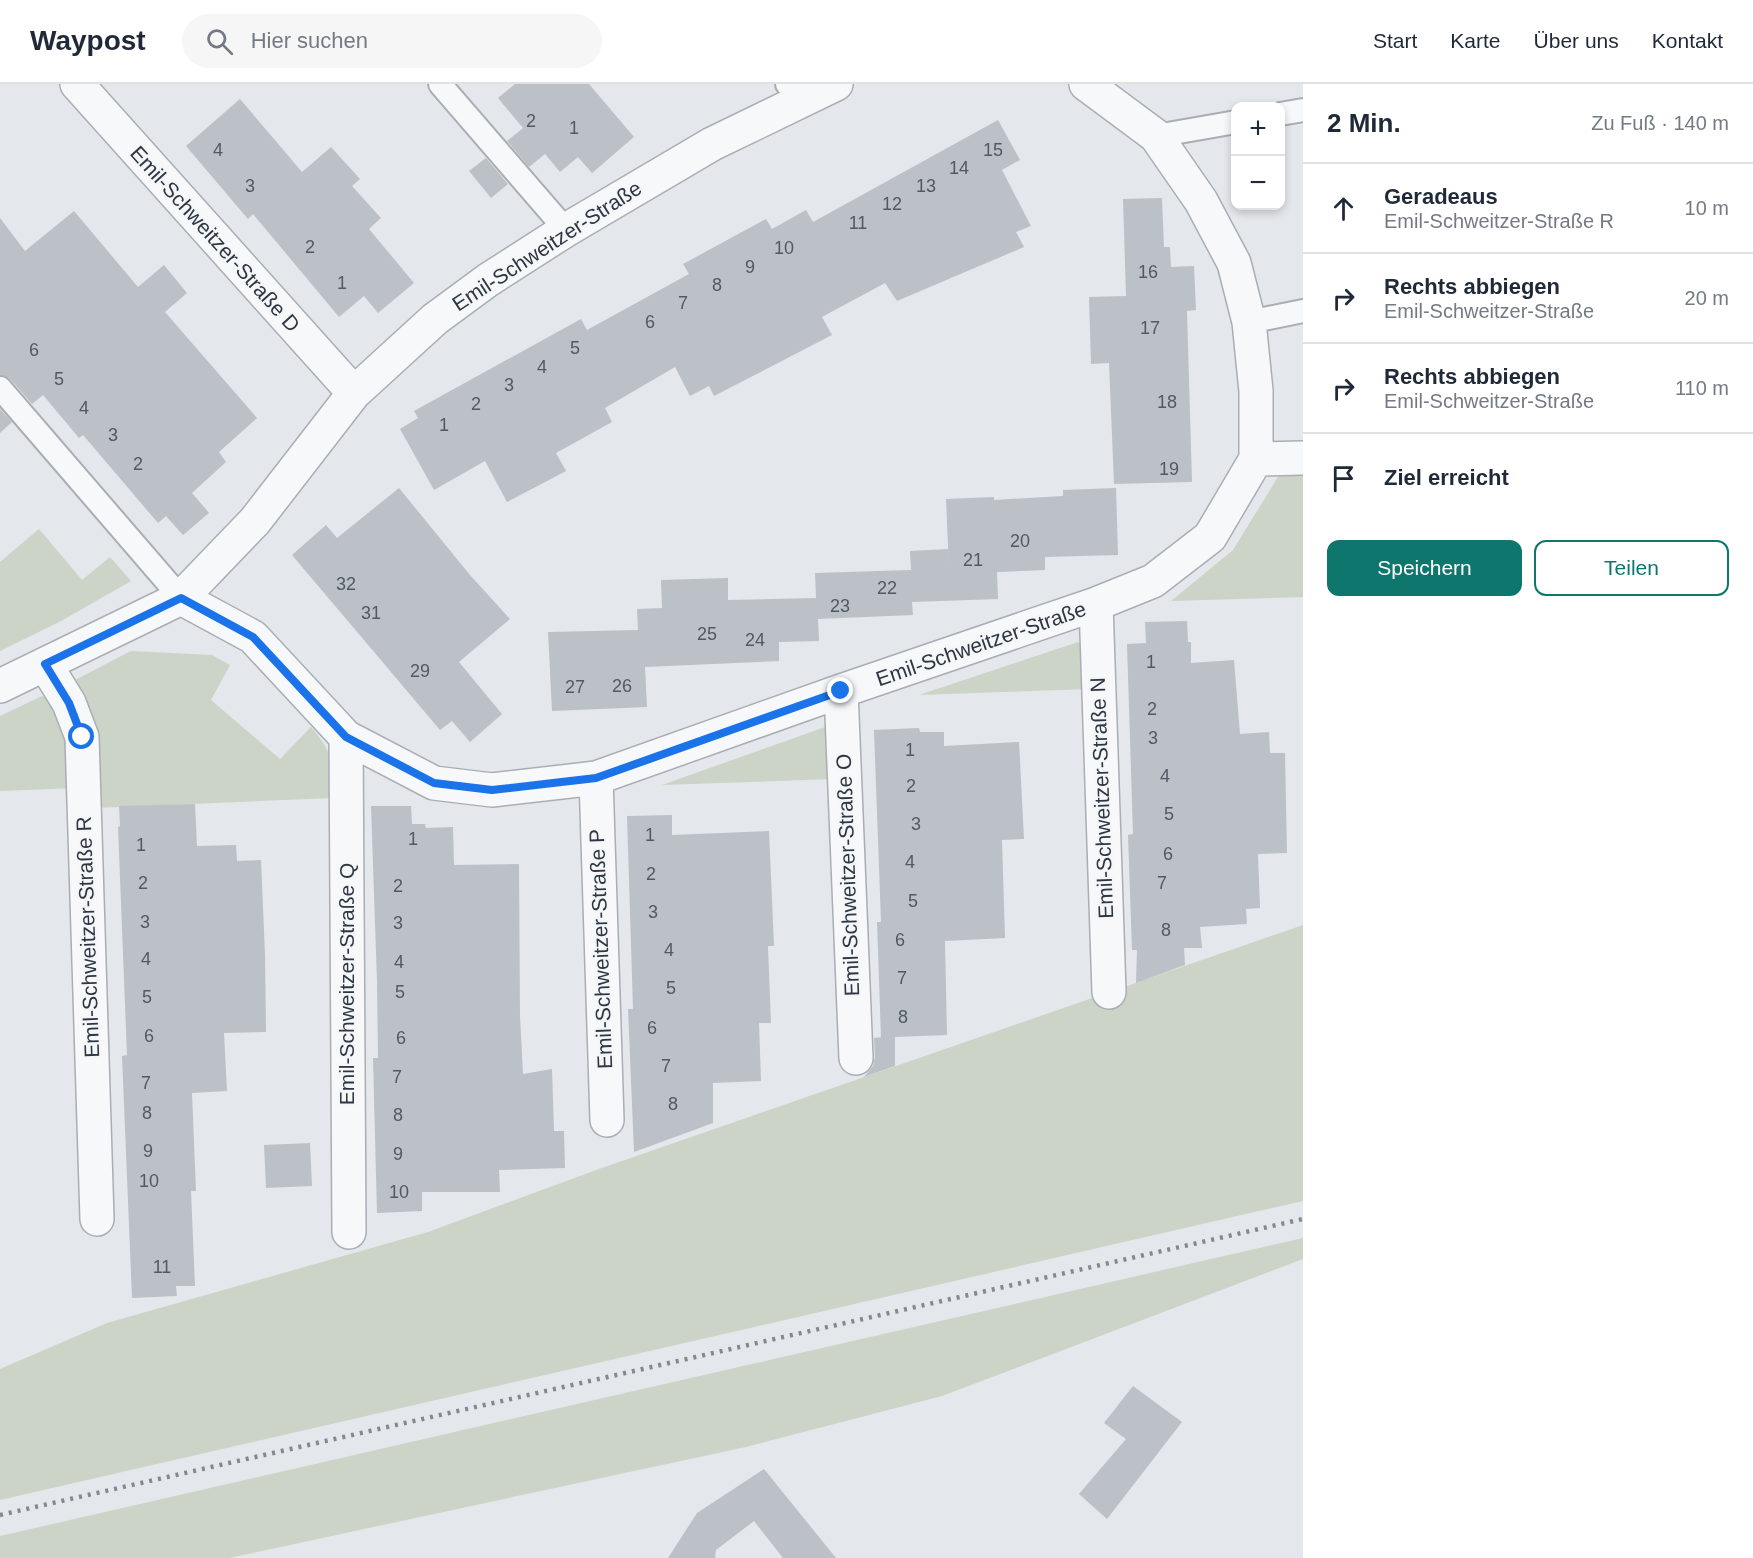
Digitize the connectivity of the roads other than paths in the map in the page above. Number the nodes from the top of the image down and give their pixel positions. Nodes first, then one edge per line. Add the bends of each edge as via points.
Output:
1 (76, 84) edge
2 (440, 84) edge
3 (836, 84) edge
4 (1086, 84) edge
5 (794, 92) edge
6 (1303, 110) edge
7 (1285, 113) edge
8 (1231, 123) edge
9 (1156, 136) junction
10 (566, 230) junction
11 (1303, 311) edge
12 (1249, 321) junction
13 (0, 388) edge
14 (354, 393) junction
15 (1303, 458) edge
16 (1256, 459) junction
17 (181, 598) junction
18 (1096, 604) junction
19 (45, 664) junction
20 (0, 686) edge
21 (841, 691) junction
22 (346, 737) junction
23 (596, 778) junction
24 (1108, 992) dead end
25 (856, 1058) dead end
26 (607, 1120) dead end
27 (97, 1219) dead end
28 (349, 1232) dead end

1 - 14 street, Emil-Schweitzer-Straße D
2 - 10 lane
3 - 5 street, Emil-Schweitzer-Straße
4 - 9 street
5 - 10 street, Emil-Schweitzer-Straße
6 - 7 lane
8 - 9 lane
9 - 12 street via 1201,201 1233,263
10 - 14 street, Emil-Schweitzer-Straße via 435,319
11 - 12 lane
12 - 16 street via 1256,391
13 - 17 lane
14 - 17 street, Emil-Schweitzer-Straße via 255,521
15 - 16 street
16 - 18 street, Emil-Schweitzer-Straße via 1210,537 1154,581
17 - 19 street, Emil-Schweitzer-Straße
17 - 22 street, Emil-Schweitzer-Straße via 253,637
18 - 21 street, Emil-Schweitzer-Straße
18 - 24 street, Emil-Schweitzer-Straße N
19 - 20 street, Emil-Schweitzer-Straße
19 - 27 street, Emil-Schweitzer-Straße R via 69,703 82,737
21 - 23 street, Emil-Schweitzer-Straße
21 - 25 street, Emil-Schweitzer-Straße O
22 - 23 street, Emil-Schweitzer-Straße via 434,783 492,790
22 - 28 street, Emil-Schweitzer-Straße Q
23 - 26 street, Emil-Schweitzer-Straße P

